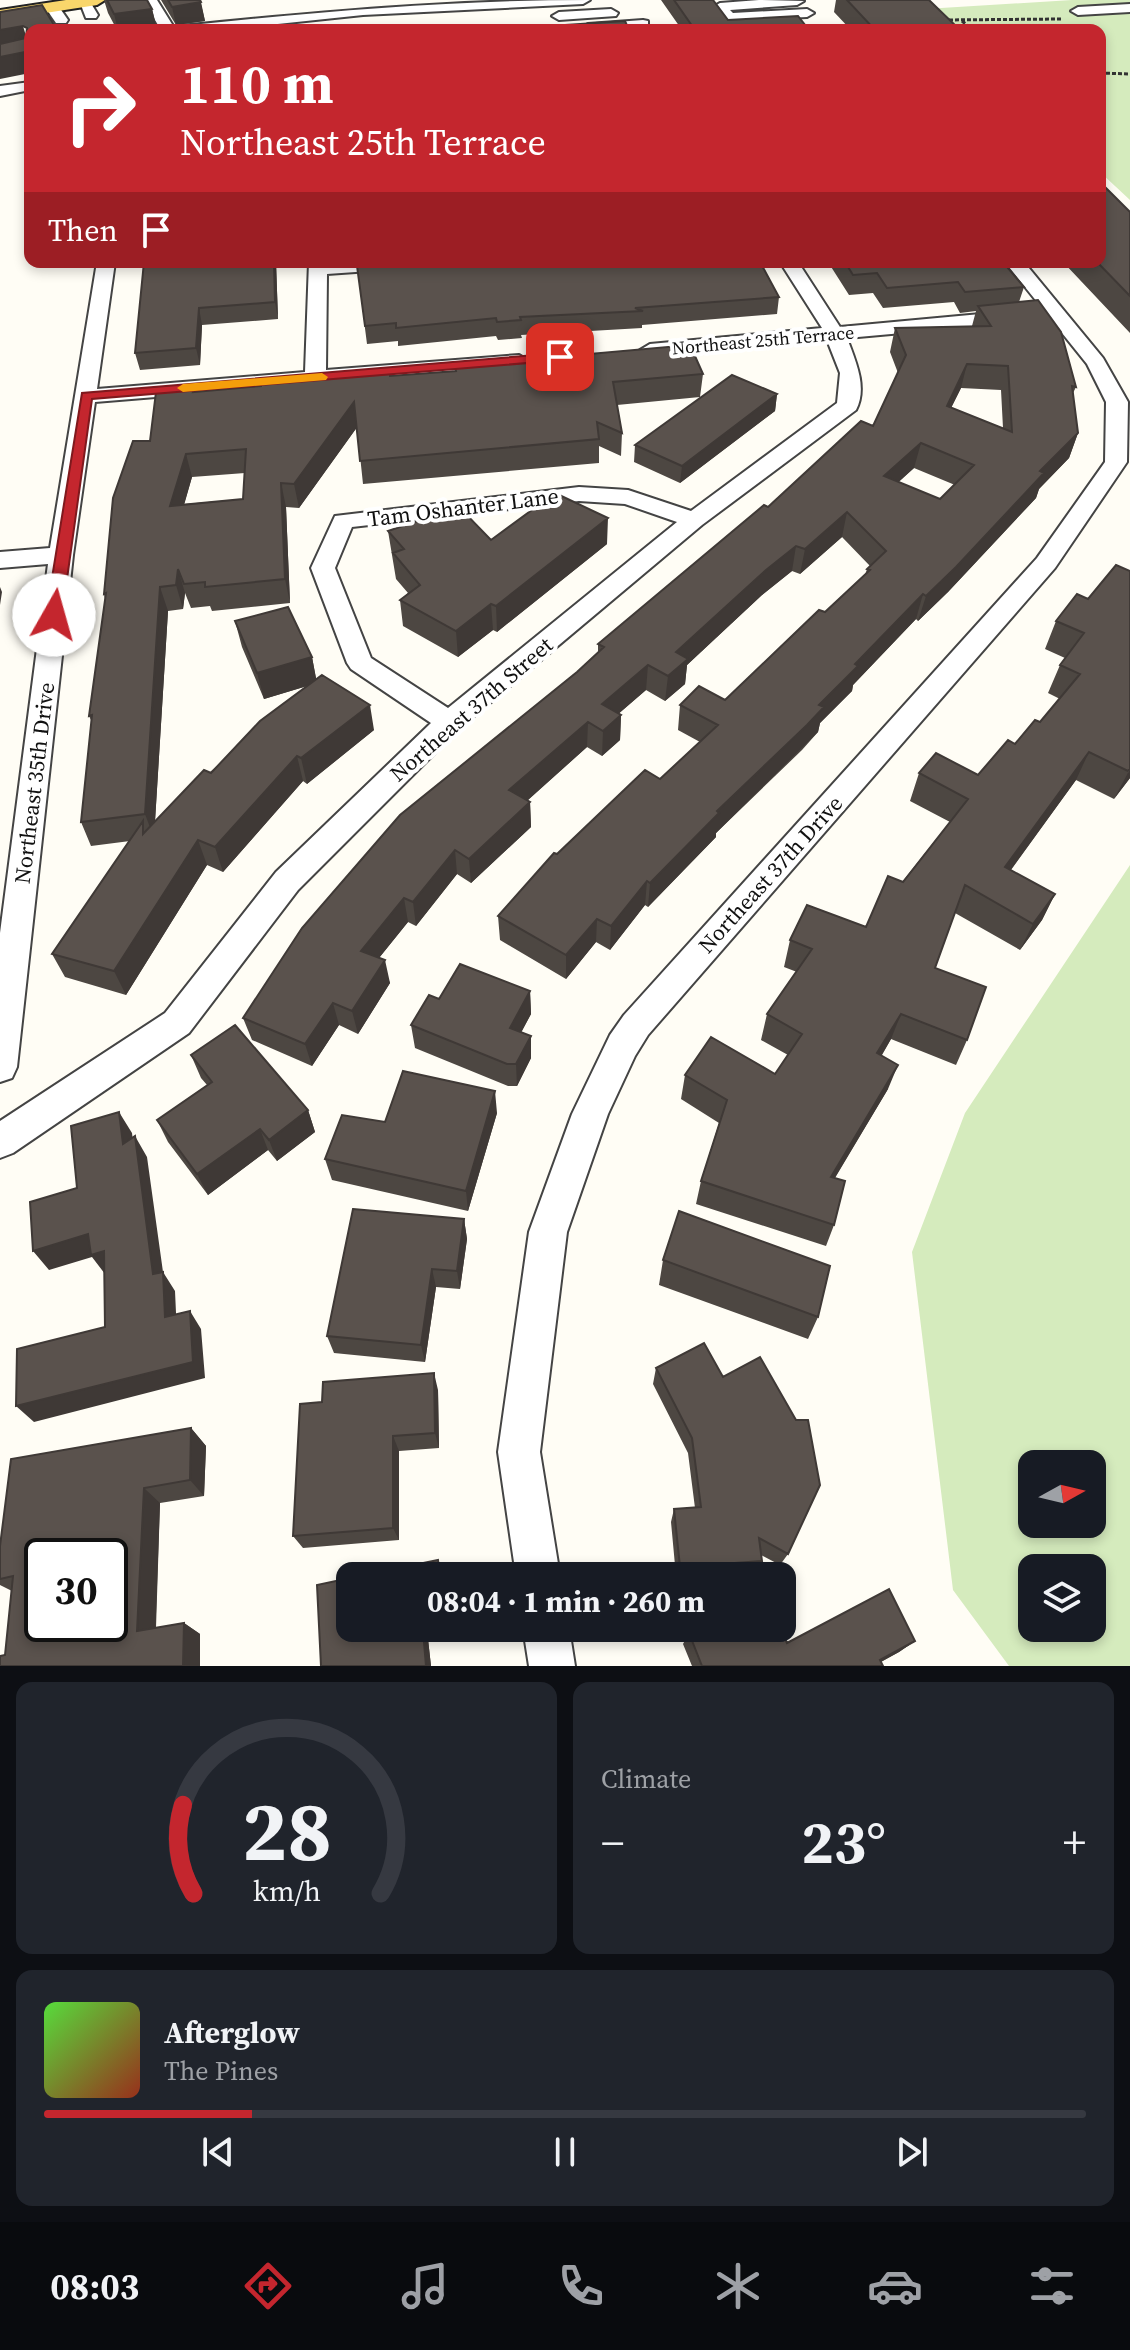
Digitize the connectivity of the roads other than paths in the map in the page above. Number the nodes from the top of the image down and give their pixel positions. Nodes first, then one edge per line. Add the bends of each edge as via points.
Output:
1 (22, 0) edge
2 (150, 0) edge
3 (583, 0) edge
4 (0, 3) edge
5 (457, 3) edge
6 (510, 4) junction
7 (803, 5) edge
8 (90, 6) edge
9 (1130, 8) edge
10 (611, 13) dead end
11 (0, 15) edge
12 (1075, 15) road end
13 (40, 20) edge
14 (642, 22) edge
15 (164, 24) edge
16 (238, 24) edge
17 (621, 24) edge
18 (816, 24) edge
19 (0, 26) edge
20 (24, 87) edge
21 (0, 91) edge
22 (105, 268) edge
23 (319, 268) edge
24 (793, 268) edge
25 (1019, 268) edge
26 (1056, 313) junction
27 (835, 334) junction
28 (630, 351) edge
29 (536, 359) edge
30 (315, 378) junction
31 (86, 396) junction
32 (694, 520) junction
33 (61, 555) junction
34 (0, 560) edge
35 (449, 722) junction
36 (0, 1067) edge
37 (0, 1141) edge
38 (536, 1562) edge
39 (548, 1642) edge
40 (552, 1666) edge

1 - 4 main road
2 - 15 street
3 - 6 street
5 - 6 street
5 - 16 street
6 - 10 street via 515,17
7 - 7 street via 720,7 729,17
7 - 18 street
8 - 11 main road
9 - 12 street
13 - 19 street
14 - 17 street
20 - 21 street
22 - 31 street, Northeast 35th Drive
23 - 30 street
24 - 27 street, Northeast 37th Street
25 - 26 street, Northeast 37th Drive
26 - 27 street, Northeast 25th Terrace
26 - 38 street, Northeast 37th Drive via 1096,362 1117,402 1116,462 1046,563 636,1025 590,1114 548,1232 519,1452
27 - 28 street, Northeast 25th Terrace
27 - 32 street, Northeast 37th Street via 850,373 848,405
29 - 30 street
30 - 31 street
31 - 33 street, Northeast 35th Drive
32 - 35 street, Northeast 37th Street
32 - 35 street, Tam Oshanter Lane via 628,497 579,494 343,521 323,568 360,663
33 - 34 street
33 - 36 street, Northeast 35th Drive
35 - 37 street, Northeast 37th Street via 287,881 177,1023
39 - 40 street

